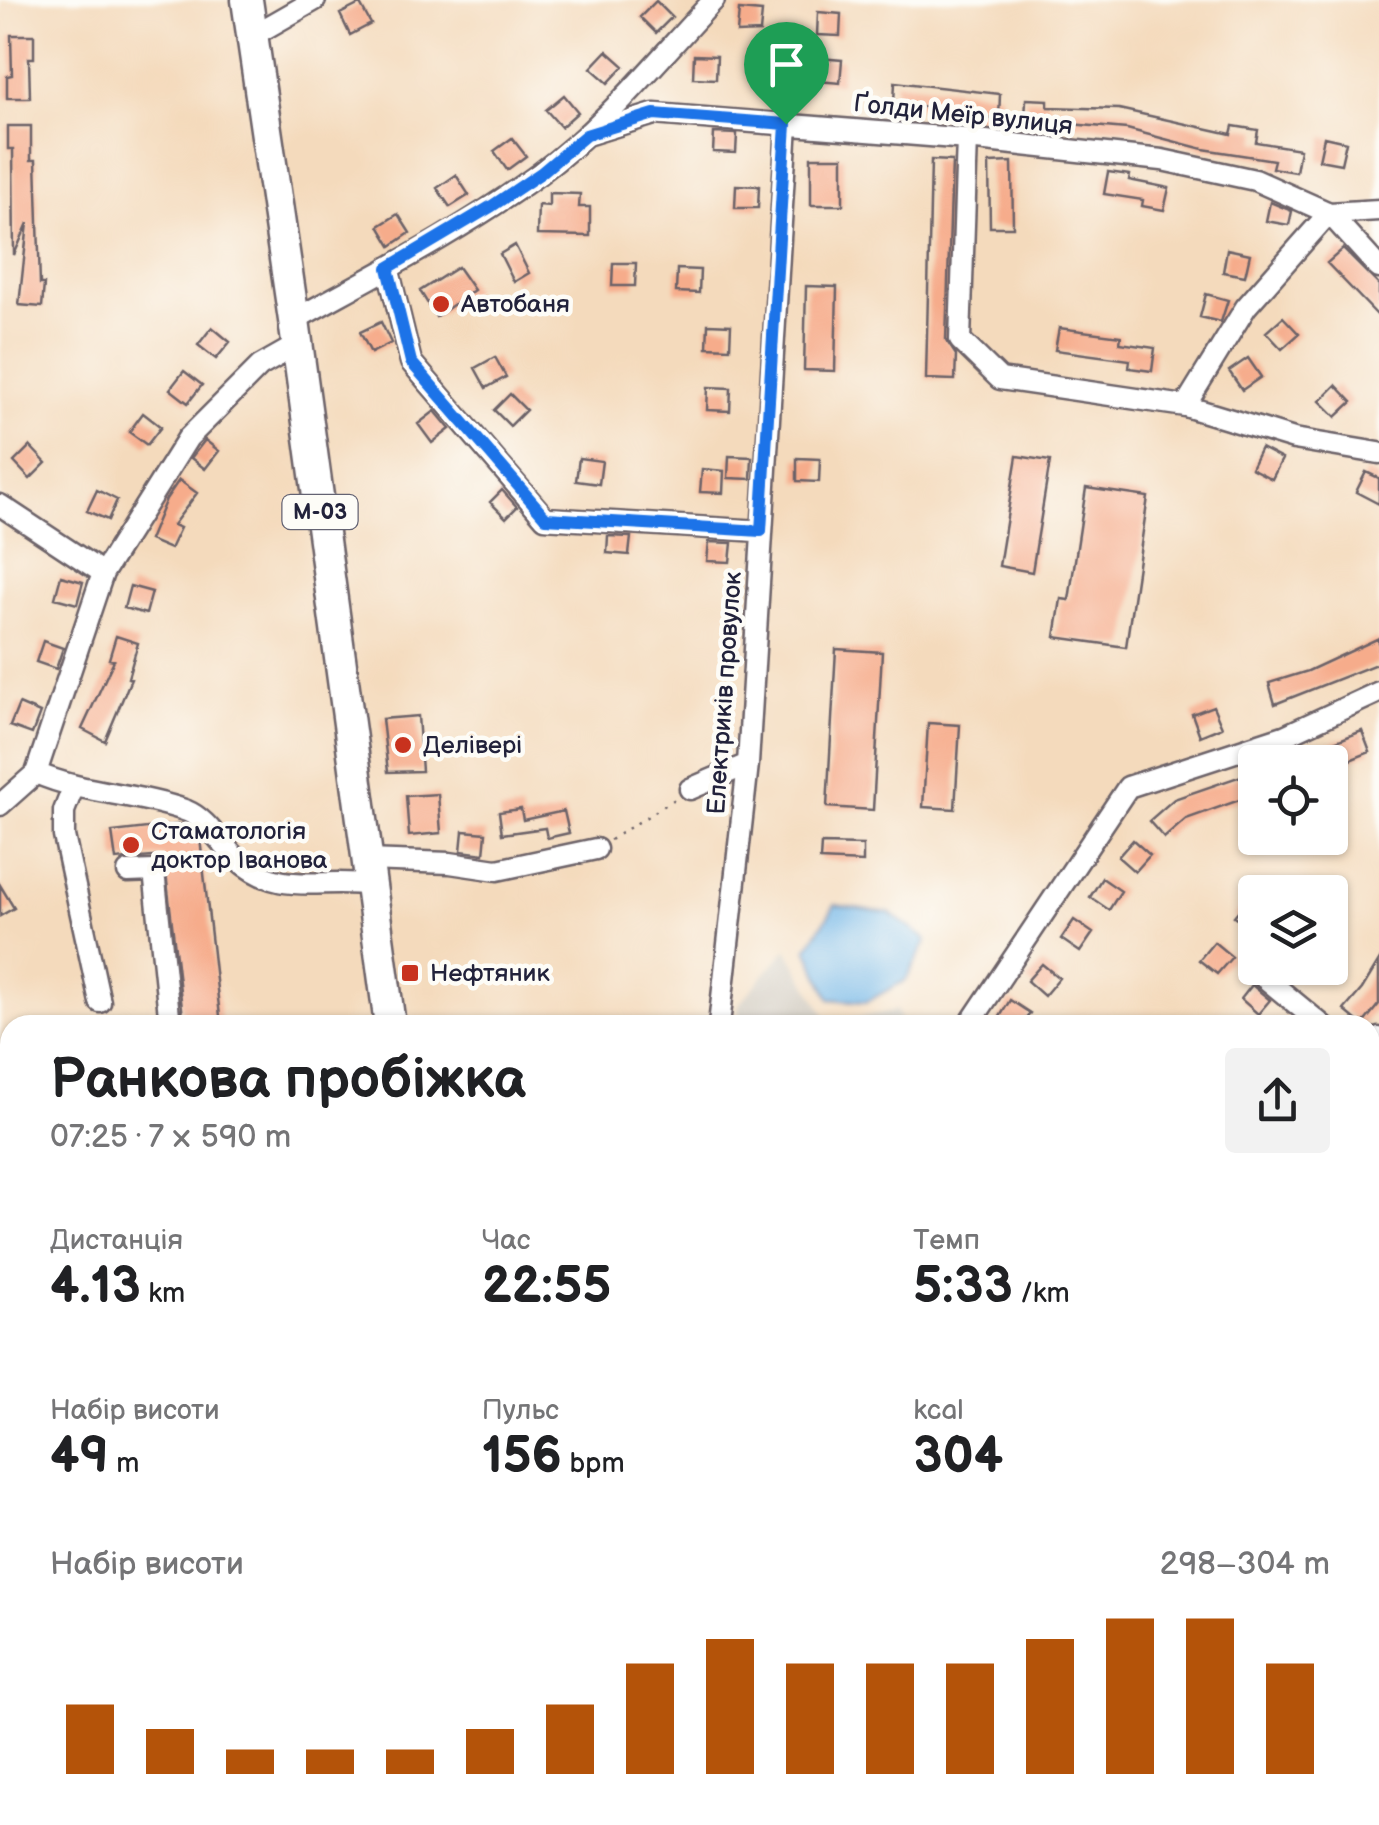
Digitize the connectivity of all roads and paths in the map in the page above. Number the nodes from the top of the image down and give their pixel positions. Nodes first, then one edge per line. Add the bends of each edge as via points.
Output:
1 (247, 0) edge
2 (315, 0) edge
3 (714, 0) edge
4 (252, 36) junction
5 (786, 124) junction
6 (586, 135) junction
7 (967, 139) junction
8 (1379, 210) edge
9 (1330, 213) junction
10 (388, 268) junction
11 (1379, 268) edge
12 (296, 333) junction
13 (1185, 406) junction
14 (1379, 453) edge
15 (0, 504) edge
16 (761, 531) junction
17 (103, 572) junction
18 (1379, 692) edge
19 (748, 764) junction
20 (36, 773) junction
21 (73, 788) junction
22 (690, 789) joint
23 (0, 805) edge
24 (596, 848) joint
25 (128, 872) dead end
26 (369, 872) junction
27 (1273, 985) edge
28 (100, 1002) dead end
29 (169, 1015) edge
30 (389, 1015) edge
31 (720, 1015) edge
32 (976, 1015) edge
33 (1310, 1015) edge

1 - 4 highway, М-03
2 - 4 street
3 - 6 street
4 - 12 highway, М-03
5 - 6 street, Ґолди Меїр вулиця via 654,114
5 - 7 street, Ґолди Меїр вулиця
5 - 16 street, Електриків провулок
6 - 10 street via 492,206
7 - 9 street, Ґолди Меїр вулиця via 1162,160 1255,180
7 - 13 street via 960,340 1000,380
8 - 9 street, Ґолди Меїр вулиця
9 - 11 street, Ґолди Меїр вулиця
9 - 13 street via 1246,307
10 - 12 street
10 - 16 street via 411,362 546,518
12 - 17 street via 188,438
12 - 26 highway, М-03
13 - 14 street via 1294,439
15 - 17 street
16 - 19 street, Електриків провулок
17 - 20 street
18 - 32 street via 1284,736 1128,787
19 - 22 street
19 - 31 street, Електриків провулок
20 - 21 street
20 - 23 street
21 - 26 street via 190,812 238,861 268,879 305,886
21 - 28 street via 64,836
22 - 24 path
24 - 26 street via 497,870 450,863
25 - 29 street via 154,870
26 - 30 highway, М-03
27 - 33 street

